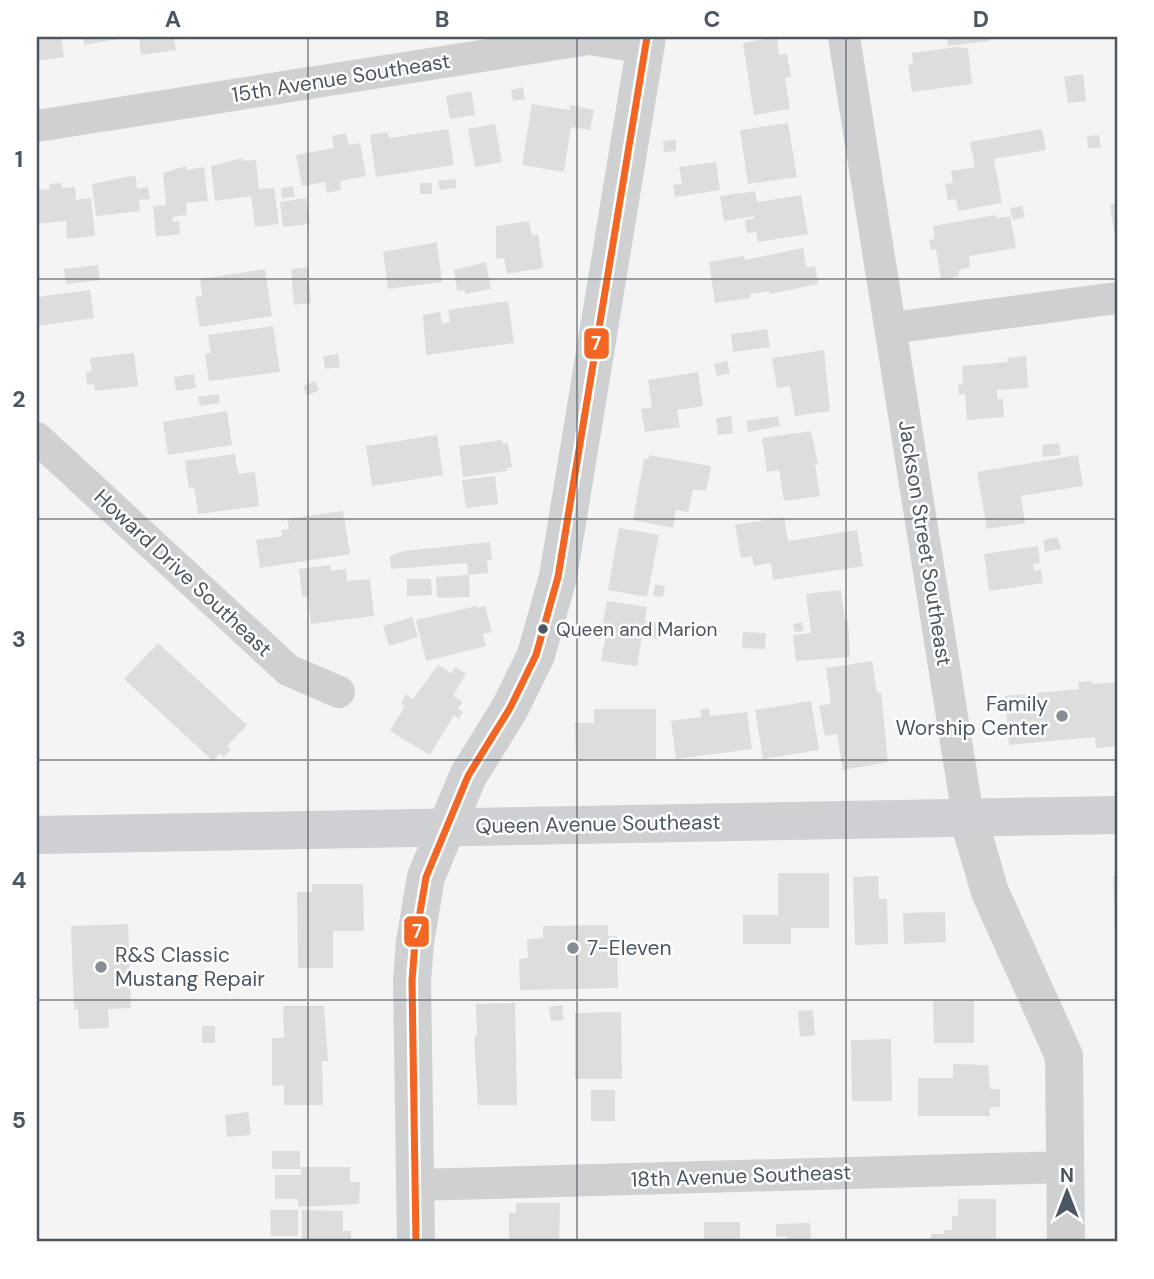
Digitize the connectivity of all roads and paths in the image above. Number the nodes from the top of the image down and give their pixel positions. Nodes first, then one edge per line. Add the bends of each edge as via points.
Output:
1 (844, 37) edge
2 (646, 43) edge
3 (37, 126) edge
4 (1117, 298) edge
5 (891, 328) junction
6 (37, 438) edge
7 (339, 692) dead end
8 (1117, 815) edge
9 (968, 817) junction
10 (445, 826) junction
11 (37, 835) edge
12 (1066, 1167) junction
13 (416, 1185) junction
14 (416, 1242) edge
15 (1066, 1242) edge

1 - 5 street, Jackson Street Southeast
2 - 3 street, 15th Avenue Southeast via 590,39
2 - 10 street via 552,598 536,655
4 - 5 street
5 - 9 street, Jackson Street Southeast
6 - 7 street, Howard Drive Southeast via 288,670
8 - 9 main road, Queen Avenue Southeast
9 - 10 main road, Queen Avenue Southeast
9 - 12 street, Jackson Street Southeast via 990,892 1063,1056
10 - 11 main road, Queen Avenue Southeast
10 - 13 street via 426,877 415,942
12 - 13 street, 18th Avenue Southeast
12 - 15 street, Jackson Street Southeast
13 - 14 street

